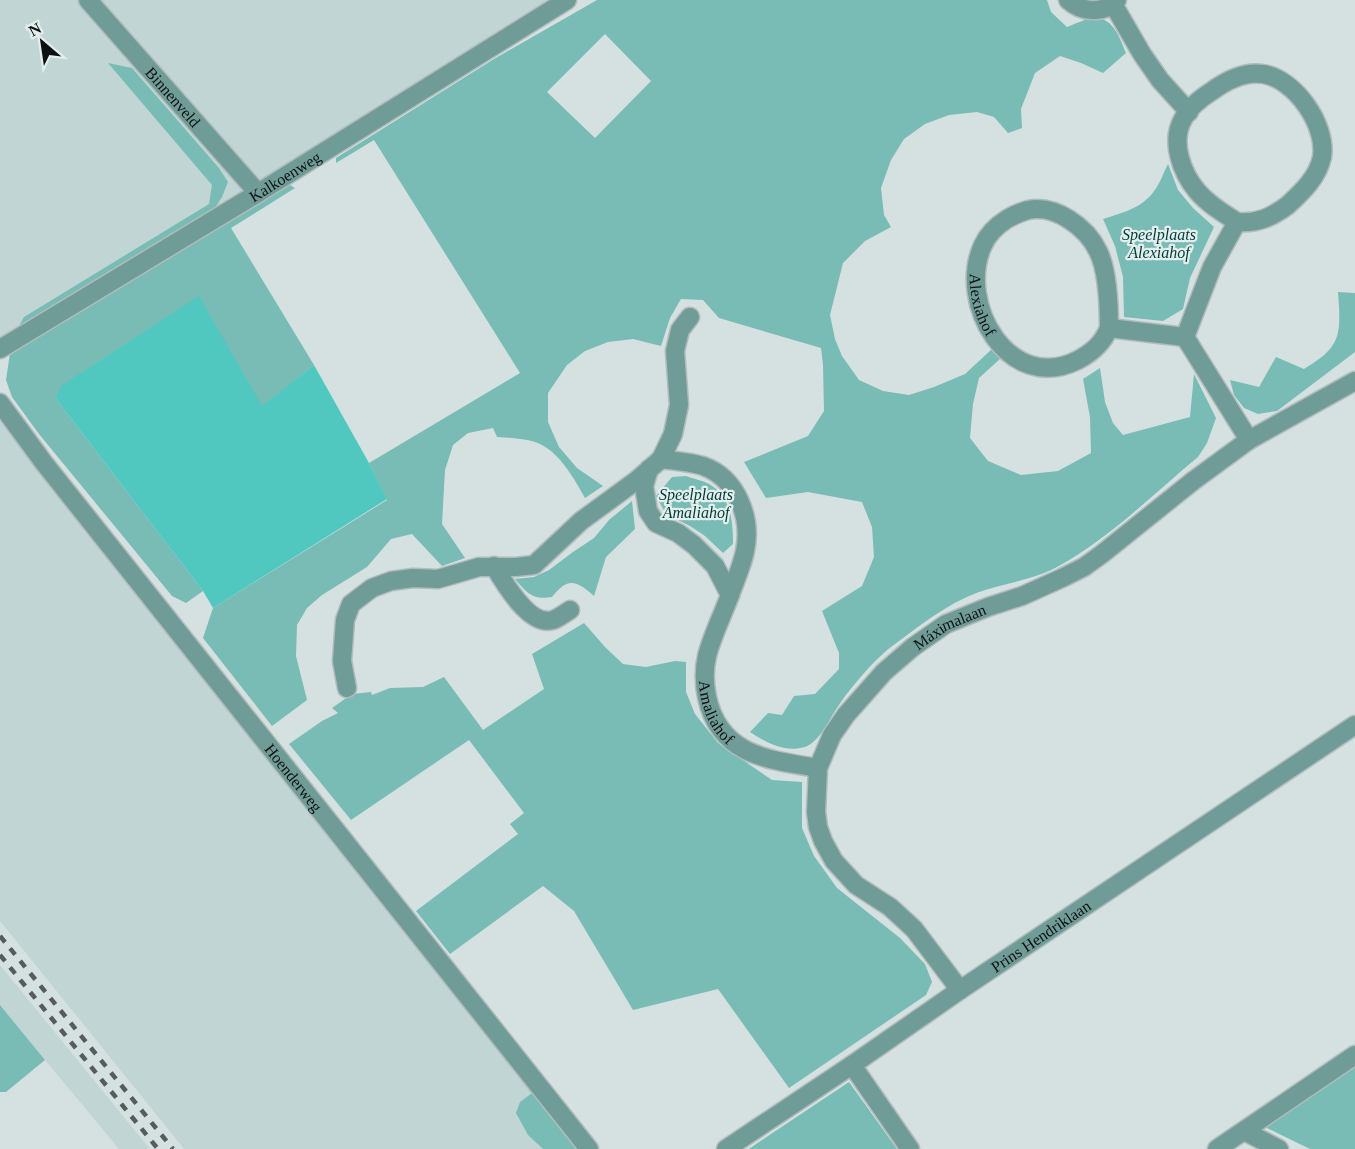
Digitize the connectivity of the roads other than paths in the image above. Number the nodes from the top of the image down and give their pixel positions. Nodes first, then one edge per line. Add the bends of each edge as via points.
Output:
1 (88, 0) edge
2 (567, 0) edge
3 (1068, 0) edge
4 (1115, 2) edge
5 (1189, 112) junction
6 (258, 194) junction
7 (1237, 222) junction
8 (690, 317) dead end
9 (1109, 328) junction
10 (1185, 337) junction
11 (0, 349) edge
12 (1355, 381) edge
13 (0, 404) edge
14 (1249, 440) junction
15 (655, 464) junction
16 (494, 566) junction
17 (730, 595) junction
18 (570, 610) dead end
19 (347, 688) dead end
20 (1355, 725) edge
21 (818, 768) junction
22 (960, 990) junction
23 (1355, 1055) edge
24 (852, 1065) junction
25 (1244, 1131) junction
26 (590, 1149) edge
27 (726, 1149) edge
28 (910, 1149) edge
29 (1217, 1149) edge
30 (1279, 1149) edge

1 - 6 street, Binnenveld
2 - 6 street, Kalkoenweg
3 - 4 street via 1081,9 1094,10
4 - 5 street via 1142,54
5 - 7 street via 1177,132 1181,162 1198,192
5 - 7 street via 1198,101 1232,78 1263,74 1279,79 1293,90 1311,112 1322,144 1322,158 1313,179 1268,218
6 - 11 street, Kalkoenweg
7 - 10 street via 1212,267
8 - 15 street via 680,330 675,351 679,405 674,434
9 - 9 street, Alexiahof via 1100,345 1064,366 1044,367 1015,359 1000,347 983,317 976,281 982,247 995,227 1029,210 1045,210 1071,220 1100,253
9 - 10 street
10 - 14 street
12 - 14 street, Máximalaan
13 - 26 street, Hoenderweg
14 - 21 street, Máximalaan via 1084,567 1022,596 946,624 913,646 846,715 832,735
15 - 16 street via 581,521 534,565
15 - 17 street via 644,486 648,511 656,523 694,544 715,566
15 - 17 street, Amaliahof via 705,467 720,476 741,501 746,518 745,550
16 - 18 street via 524,608 541,620 553,620
16 - 19 street via 438,579 391,581 372,588 351,604 343,635
17 - 21 street, Amaliahof via 707,656 704,681 710,711 731,740 750,752 773,761
20 - 22 street, Prins Hendriklaan
21 - 22 street, Máximalaan via 818,827 834,861 856,885 890,907 914,929
22 - 24 street, Prins Hendriklaan
23 - 25 street
24 - 27 street, Prins Hendriklaan
24 - 28 street
25 - 29 street
25 - 30 street

